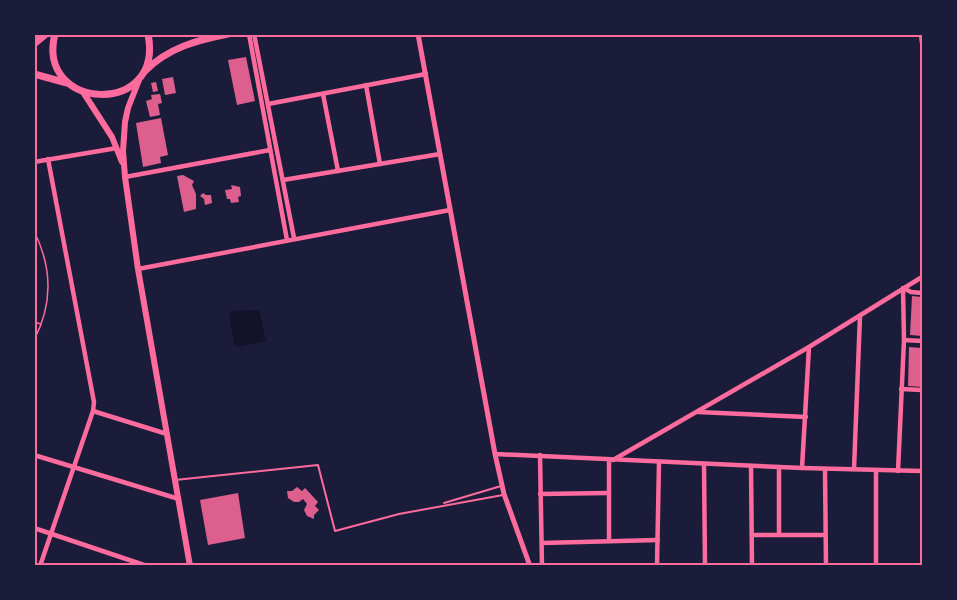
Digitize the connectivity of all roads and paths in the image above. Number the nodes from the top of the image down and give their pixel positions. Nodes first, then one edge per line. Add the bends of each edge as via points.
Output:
1 (46, 34) edge
2 (55, 34) edge
3 (148, 34) edge
4 (228, 34) edge
5 (249, 34) edge
6 (254, 34) edge
7 (418, 34) edge
8 (921, 34) edge
9 (922, 43) edge
10 (34, 44) edge
11 (34, 74) edge
12 (426, 74) junction
13 (142, 75) junction
14 (71, 85) junction
15 (366, 85) junction
16 (83, 93) junction
17 (323, 94) junction
18 (268, 104) junction
19 (117, 148) junction
20 (270, 150) junction
21 (440, 154) junction
22 (48, 159) junction
23 (34, 162) edge
24 (380, 164) junction
25 (338, 171) junction
26 (125, 177) junction
27 (283, 180) junction
28 (450, 210) junction
29 (34, 231) edge
30 (294, 238) junction
31 (287, 240) junction
32 (138, 269) junction
33 (922, 277) edge
34 (903, 288) junction
35 (922, 293) edge
36 (860, 316) junction
37 (34, 322) edge
38 (42, 325) junction
39 (34, 340) edge
40 (904, 340) junction
41 (922, 341) edge
42 (809, 347) junction
43 (901, 389) junction
44 (922, 390) edge
45 (93, 411) junction
46 (696, 412) junction
47 (806, 417) junction
48 (167, 434) junction
49 (34, 454) edge
50 (495, 454) junction
51 (540, 455) junction
52 (611, 460) junction
53 (658, 462) junction
54 (704, 464) junction
55 (751, 466) junction
56 (74, 467) junction
57 (779, 467) junction
58 (802, 468) junction
59 (825, 469) junction
60 (854, 469) junction
61 (876, 470) junction
62 (898, 471) junction
63 (922, 471) edge
64 (175, 480) junction
65 (502, 486) junction
66 (609, 493) junction
67 (504, 494) junction
68 (540, 494) junction
69 (179, 499) junction
70 (438, 505) junction
71 (34, 528) edge
72 (51, 534) junction
73 (752, 535) junction
74 (779, 535) junction
75 (825, 535) junction
76 (658, 540) junction
77 (609, 541) junction
78 (542, 543) junction
79 (40, 566) edge
80 (147, 566) edge
81 (190, 566) edge
82 (530, 566) edge
83 (542, 566) edge
84 (657, 566) edge
85 (705, 566) edge
86 (752, 566) edge
87 (826, 566) edge
88 (876, 566) edge

1 - 10 highway
2 - 14 highway via 56,64
3 - 13 highway via 150,50
4 - 13 highway via 181,47
5 - 20 street
6 - 18 street
7 - 12 street
8 - 9 street
11 - 14 highway
12 - 15 street
12 - 21 street
13 - 16 highway via 115,94
13 - 26 main road via 125,123
14 - 16 highway
15 - 17 street
15 - 24 street
16 - 19 main road
17 - 18 street
17 - 25 street
18 - 27 street
19 - 22 street
19 - 26 main road
20 - 26 street
20 - 31 street
21 - 24 street
21 - 28 street
22 - 23 street
22 - 45 street
24 - 25 street
25 - 27 street
26 - 32 main road
27 - 30 street
28 - 30 street
28 - 50 street
29 - 38 path via 49,282
30 - 31 street
31 - 32 street
32 - 48 main road
33 - 34 street
34 - 35 street
34 - 36 street
34 - 40 street
36 - 42 street
36 - 60 street
37 - 38 path
38 - 39 path
40 - 41 street
40 - 43 street
42 - 46 street
42 - 47 street
43 - 44 street
43 - 62 street
45 - 48 street
45 - 56 street
46 - 47 street
46 - 52 street
47 - 58 street
48 - 64 main road
49 - 56 street
50 - 51 street
50 - 65 street
51 - 52 street
51 - 68 street
52 - 53 street
52 - 66 street
53 - 54 street
53 - 76 street
54 - 55 street
54 - 85 street
55 - 57 street
55 - 73 street
56 - 69 street
56 - 72 street
57 - 58 street
57 - 74 street
58 - 59 street
59 - 60 street
59 - 75 street
60 - 61 street
61 - 62 street
61 - 88 street
62 - 63 street
64 - 69 main road
64 - 70 lane via 318,465 335,531
65 - 67 street
65 - 70 lane
66 - 68 street
66 - 77 street
67 - 70 lane
67 - 82 street
68 - 78 street
69 - 81 main road
71 - 72 street
72 - 79 street
72 - 80 street
73 - 74 street
73 - 86 street
74 - 75 street
75 - 87 street
76 - 77 street
76 - 84 street
77 - 78 street
78 - 83 street

